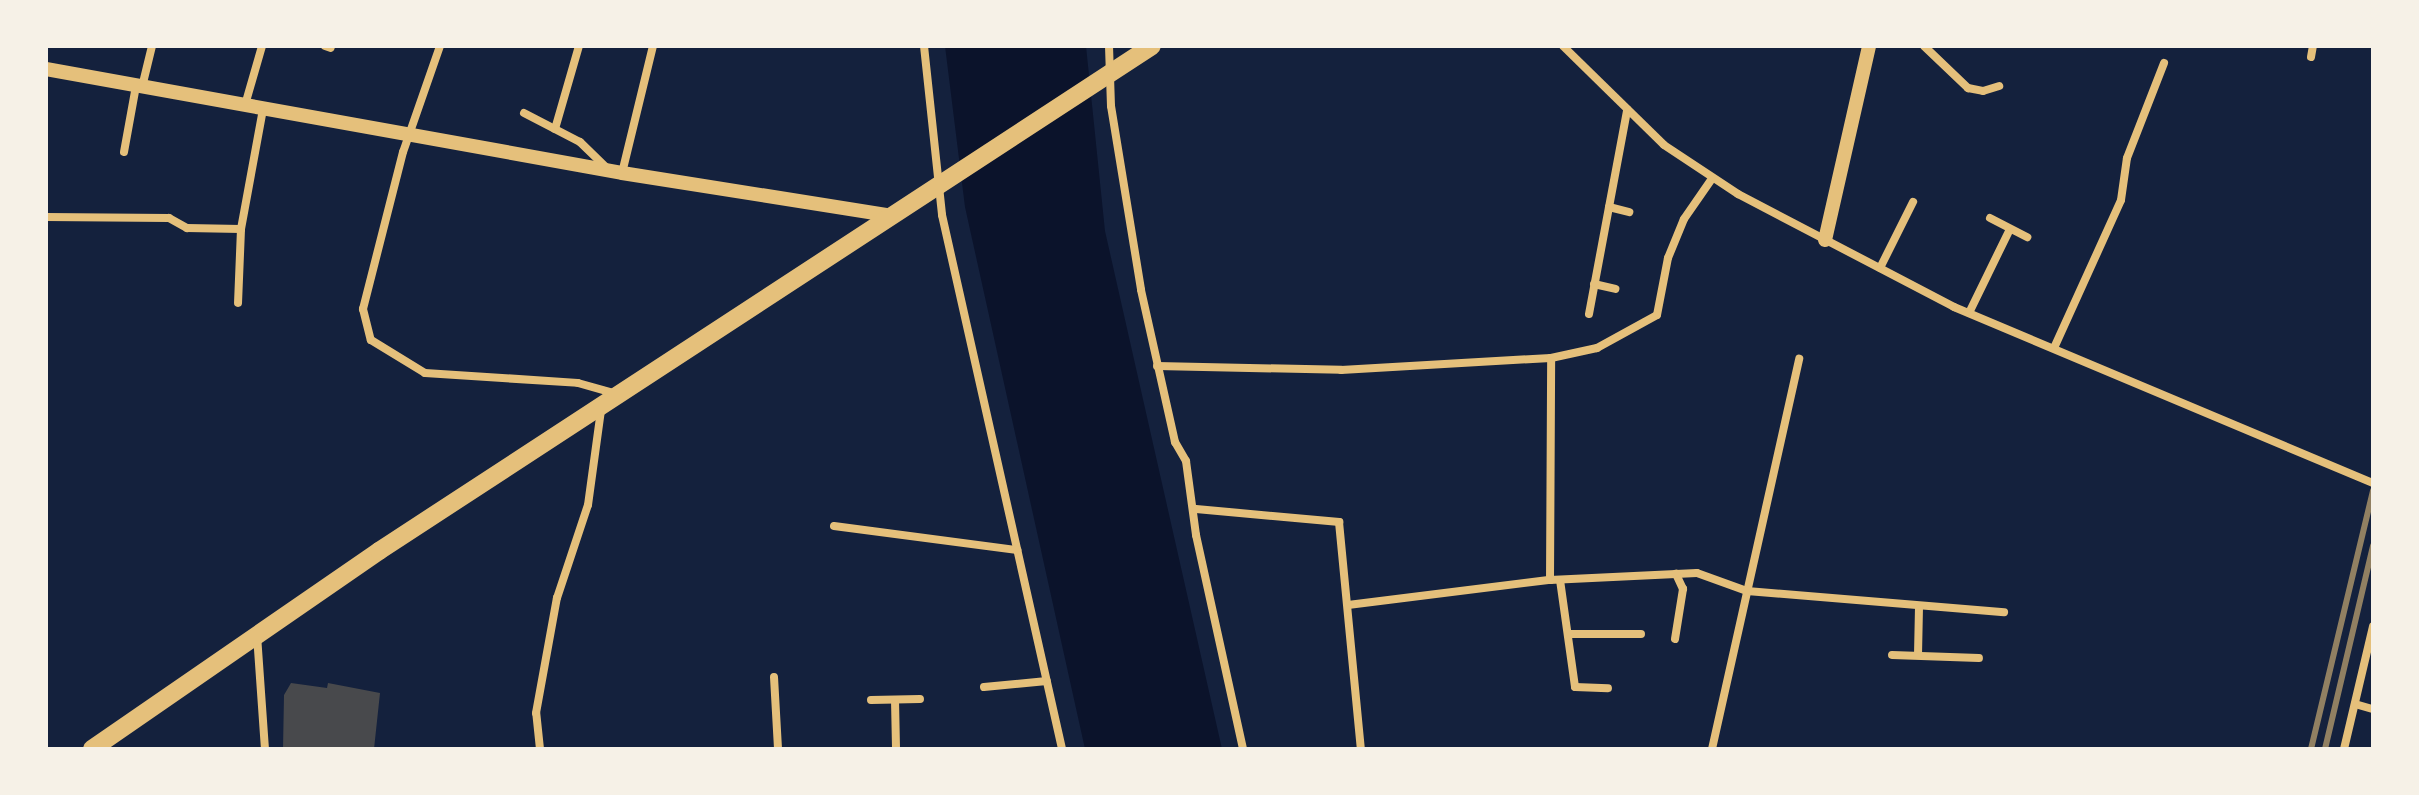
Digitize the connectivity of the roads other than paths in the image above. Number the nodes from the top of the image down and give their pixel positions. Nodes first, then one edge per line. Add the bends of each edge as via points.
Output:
1 (152, 46) edge
2 (262, 46) edge
3 (440, 46) edge
4 (579, 46) edge
5 (653, 46) edge
6 (924, 46) edge
7 (1109, 46) edge
8 (1152, 46) edge
9 (1563, 46) edge
10 (1869, 46) edge
11 (1924, 46) edge
12 (2313, 46) edge
13 (2311, 57) dead end
14 (2164, 63) dead end
15 (46, 69) edge
16 (1102, 80) junction
17 (1999, 86) dead end
18 (139, 87) junction
19 (245, 106) junction
20 (263, 109) junction
21 (1627, 110) junction
22 (524, 113) dead end
23 (555, 129) junction
24 (409, 135) junction
25 (124, 152) dead end
26 (615, 172) junction
27 (1711, 180) junction
28 (944, 182) junction
29 (1913, 202) dead end
30 (1609, 207) junction
31 (1629, 212) dead end
32 (888, 215) junction
33 (46, 217) edge
34 (1990, 218) dead end
35 (241, 229) junction
36 (2010, 229) junction
37 (2027, 237) dead end
38 (1825, 240) junction
39 (1880, 268) junction
40 (1594, 284) junction
41 (1615, 289) dead end
42 (238, 303) dead end
43 (1969, 313) junction
44 (1589, 314) dead end
45 (2054, 348) junction
46 (1551, 358) junction
47 (1799, 359) dead end
48 (1157, 366) junction
49 (618, 394) junction
50 (602, 408) junction
51 (2373, 483) edge
52 (1196, 509) junction
53 (834, 526) dead end
54 (1017, 550) junction
55 (1676, 574) junction
56 (1550, 580) junction
57 (1560, 580) junction
58 (1747, 591) junction
59 (1348, 605) junction
60 (1919, 606) junction
61 (2004, 612) dead end
62 (2373, 626) edge
63 (1568, 634) junction
64 (1641, 634) dead end
65 (257, 635) junction
66 (1675, 639) dead end
67 (1892, 655) dead end
68 (1918, 655) junction
69 (1979, 658) dead end
70 (774, 677) dead end
71 (1047, 681) junction
72 (984, 687) dead end
73 (1608, 688) dead end
74 (920, 699) dead end
75 (871, 700) dead end
76 (895, 700) junction
77 (2355, 704) junction
78 (2373, 709) edge
79 (92, 749) edge
80 (265, 749) edge
81 (540, 749) edge
82 (778, 749) edge
83 (896, 749) edge
84 (1062, 749) edge
85 (1243, 749) edge
86 (1361, 749) edge
87 (1712, 749) edge
88 (2344, 749) edge

1 - 18 street
2 - 19 street
3 - 24 street
4 - 23 street
5 - 26 street
6 - 28 street
7 - 16 street
8 - 16 main road
9 - 21 street
10 - 38 street
11 - 17 street via 1968,88
12 - 13 street
14 - 45 street via 2127,158 2121,200
15 - 18 street
16 - 28 main road
16 - 48 street
18 - 19 street
18 - 25 street
19 - 20 street
20 - 24 street
20 - 35 street
21 - 27 street
21 - 30 street
22 - 23 street
23 - 26 street
24 - 26 street
24 - 49 street via 363,309 371,340 425,373 578,383
26 - 32 street
27 - 38 street
27 - 46 street via 1673,245 1657,315 1597,348
28 - 32 main road
28 - 54 street
29 - 39 street
30 - 31 street
30 - 40 street
32 - 49 main road
33 - 35 street via 169,218 187,228
34 - 36 street
35 - 42 street
36 - 37 street
36 - 43 street
38 - 39 street
39 - 43 street
40 - 41 street
40 - 44 street
43 - 45 street
45 - 51 street
46 - 48 street via 1341,370
46 - 56 street
47 - 58 street
48 - 52 street
49 - 50 main road
50 - 65 main road
50 - 81 street via 588,505 557,598 536,713
52 - 59 street via 1339,522
52 - 85 street via 1196,535
53 - 54 street
54 - 71 street
55 - 57 street
55 - 58 street via 1697,573
55 - 66 street via 1683,589
56 - 57 street
56 - 59 street
57 - 63 street
58 - 60 street
58 - 87 street
59 - 86 street
60 - 61 street
60 - 68 street
62 - 77 street
63 - 64 street
63 - 73 street via 1575,687
65 - 79 main road
65 - 80 street
67 - 68 street
68 - 69 street
70 - 82 street
71 - 72 street
71 - 84 street
74 - 76 street
75 - 76 street
76 - 83 street
77 - 78 street
77 - 88 street

